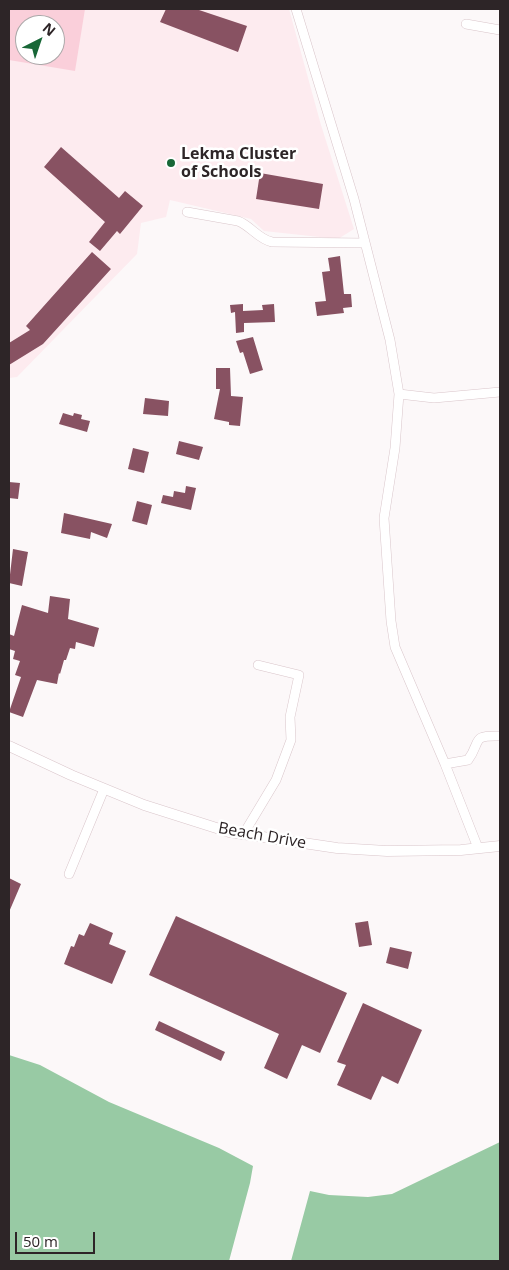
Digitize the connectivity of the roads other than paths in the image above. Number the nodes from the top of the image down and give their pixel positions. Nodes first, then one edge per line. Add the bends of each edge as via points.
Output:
1 (296, 9) edge
2 (466, 24) dead end
3 (500, 30) edge
4 (187, 212) dead end
5 (365, 243) junction
6 (500, 392) edge
7 (399, 394) junction
8 (258, 665) dead end
9 (500, 736) edge
10 (9, 746) edge
11 (445, 764) junction
12 (104, 789) junction
13 (243, 835) junction
14 (500, 846) edge
15 (478, 848) junction
16 (69, 874) dead end

1 - 5 street
2 - 3 street
4 - 5 street via 245,223 260,237 272,242
5 - 7 street via 390,340
6 - 7 street via 434,398
7 - 11 street via 395,448 384,518 392,634
8 - 13 street via 299,675 290,717 291,740 276,780
9 - 11 street via 479,738 468,760
10 - 12 street, Beach Drive
11 - 15 street
12 - 13 street, Beach Drive via 144,805
12 - 16 street
13 - 15 street, Beach Drive via 337,848 387,851
14 - 15 street, Beach Drive

